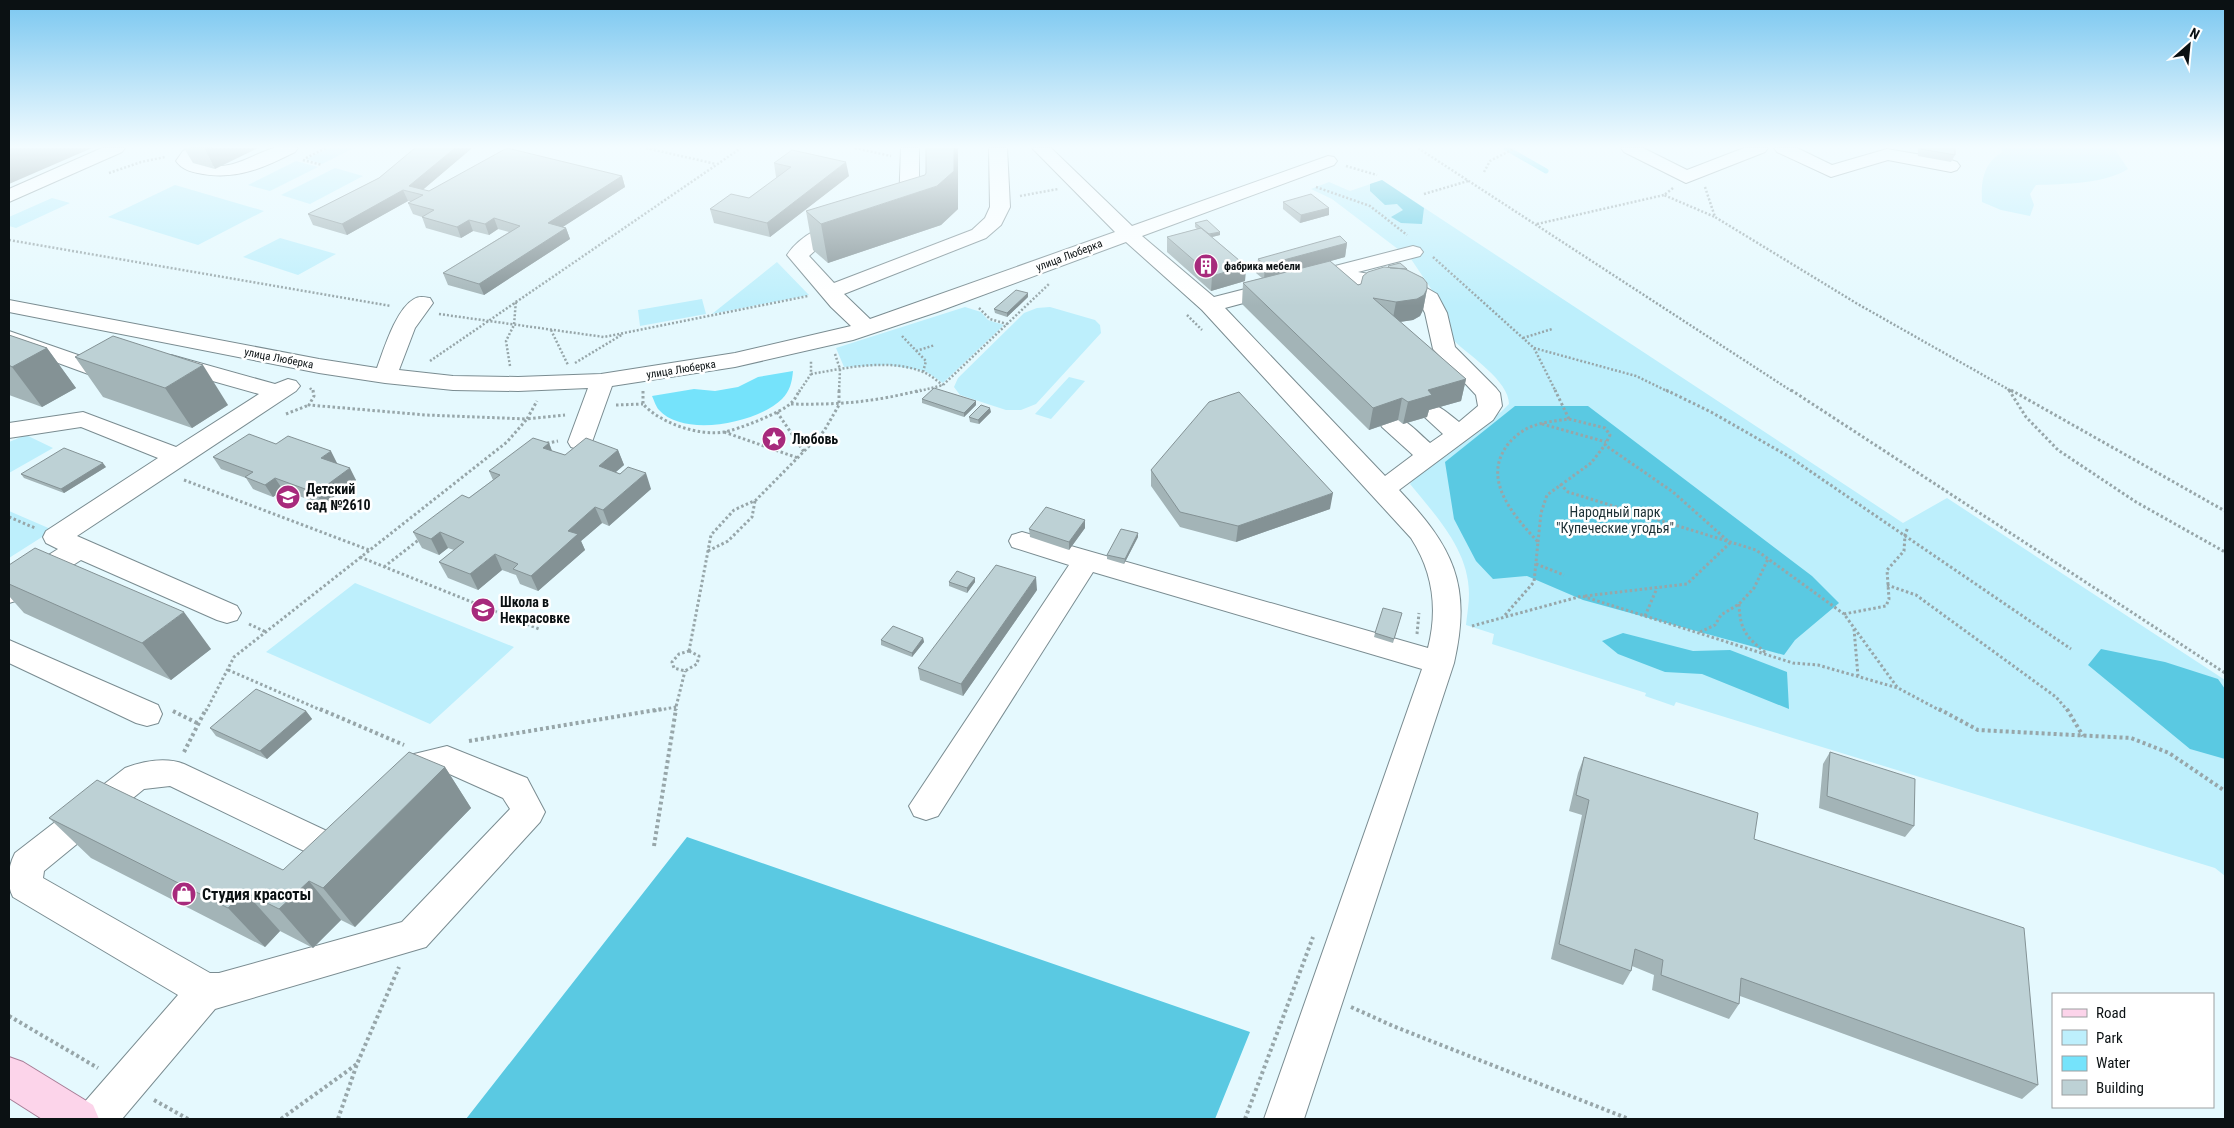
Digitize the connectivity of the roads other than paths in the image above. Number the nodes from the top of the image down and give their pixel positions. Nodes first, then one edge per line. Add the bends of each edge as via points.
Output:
1 (909, 201) edge
2 (1000, 201) edge
3 (1095, 201) edge
4 (1219, 201) edge
5 (1128, 233) junction
6 (1413, 252) dead end
7 (1328, 274) junction
8 (830, 292) junction
9 (422, 303) dead end
10 (9, 306) edge
11 (1199, 316) junction
12 (1419, 317) edge
13 (866, 328) junction
14 (9, 338) edge
15 (1435, 342) junction
16 (319, 366) junction
17 (395, 377) junction
18 (601, 381) junction
19 (286, 388) junction
20 (1429, 410) edge
21 (1391, 422) edge
22 (9, 430) edge
23 (1458, 434) junction
24 (580, 442) edge
25 (1429, 455) junction
26 (178, 457) junction
27 (1382, 490) junction
28 (1022, 541) dead end
29 (68, 542) junction
30 (1086, 561) junction
31 (9, 594) edge
32 (227, 613) dead end
33 (9, 651) edge
34 (1427, 659) junction
35 (147, 714) dead end
36 (926, 806) dead end
37 (206, 990) junction
38 (9, 1076) edge
39 (80, 1119) edge
40 (96, 1119) edge
41 (1284, 1119) edge

1 - 8 street via 909,209 822,234 796,255
2 - 8 street via 994,221 979,234
3 - 5 street
4 - 5 street, улица Люберка
5 - 11 street
5 - 13 street, улица Люберка
6 - 7 street via 1388,264
7 - 11 street
7 - 15 street via 1411,287 1430,299 1436,314
8 - 13 street
9 - 17 street via 414,310 406,327
10 - 16 street, улица Люберка
11 - 27 street
12 - 15 street
13 - 18 street, улица Люберка via 735,360
14 - 19 street via 99,370 141,363 176,363
15 - 23 street via 1488,394 1490,406 1484,416
16 - 17 street, улица Люберка
16 - 19 street
17 - 18 street, улица Люберка via 453,383
18 - 24 street
19 - 26 street
20 - 23 street
21 - 25 street
22 - 26 street via 83,420
23 - 25 street
25 - 27 street
26 - 29 street
27 - 34 street via 1418,527 1442,567 1448,618
28 - 30 street
29 - 31 street
29 - 32 street
30 - 34 street
30 - 36 street
33 - 35 street
34 - 41 street via 1326,996
37 - 37 street via 25,886 26,864 136,777 174,773 333,850 421,764 447,759 515,788 528,812 413,934 219,991
37 - 40 street
38 - 39 main road

